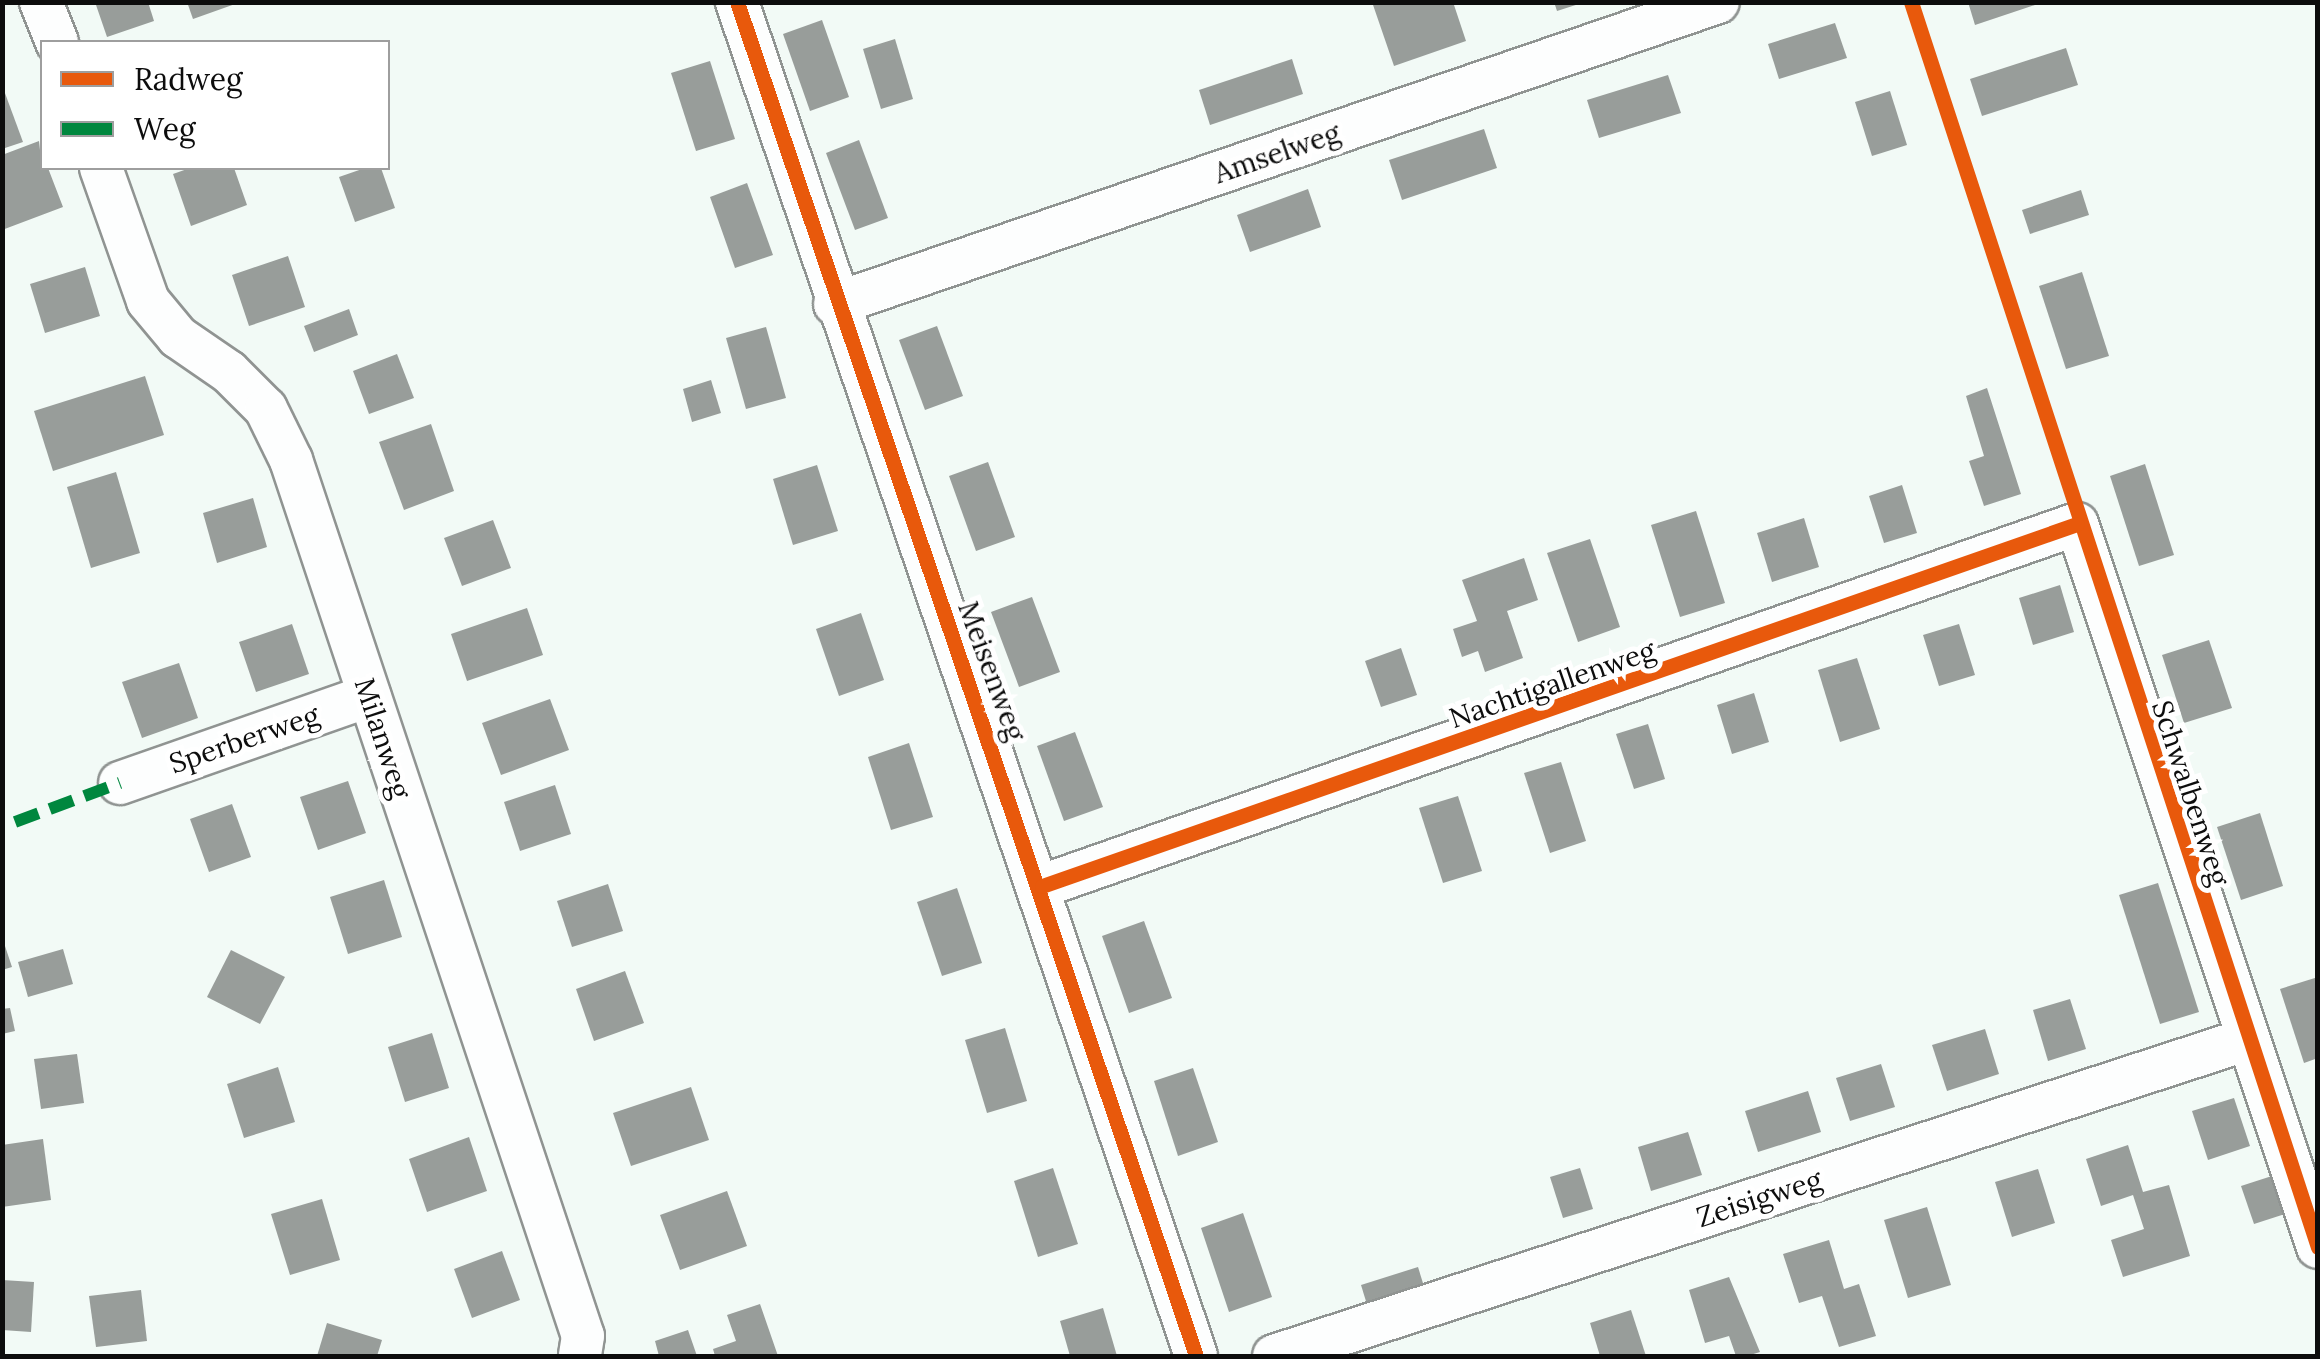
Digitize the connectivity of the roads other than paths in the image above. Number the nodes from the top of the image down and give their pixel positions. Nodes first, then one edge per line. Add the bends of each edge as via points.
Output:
1 (41, 2) edge
2 (737, 2) edge
3 (1718, 2) edge
4 (55, 40) edge
5 (102, 170) edge
6 (835, 304) junction
7 (2077, 524) joint
8 (368, 696) junction
9 (120, 783) dead end
10 (1042, 886) junction
11 (2245, 1040) junction
12 (2318, 1248) edge
13 (580, 1356) edge
14 (1196, 1356) edge
15 (1274, 1356) edge

1 - 4 street
2 - 6 street, Meisenweg
3 - 6 street, Amselweg
5 - 8 street, Milanweg via 148,301 178,337 229,372 266,409 290,460
6 - 10 street, Meisenweg
7 - 10 street, Nachtigallenweg
7 - 11 street, Schwalbenweg
8 - 9 street, Sperberweg
8 - 13 street, Milanweg via 583,1336
10 - 14 street, Meisenweg
11 - 12 street, Schwalbenweg
11 - 15 street, Zeisigweg

